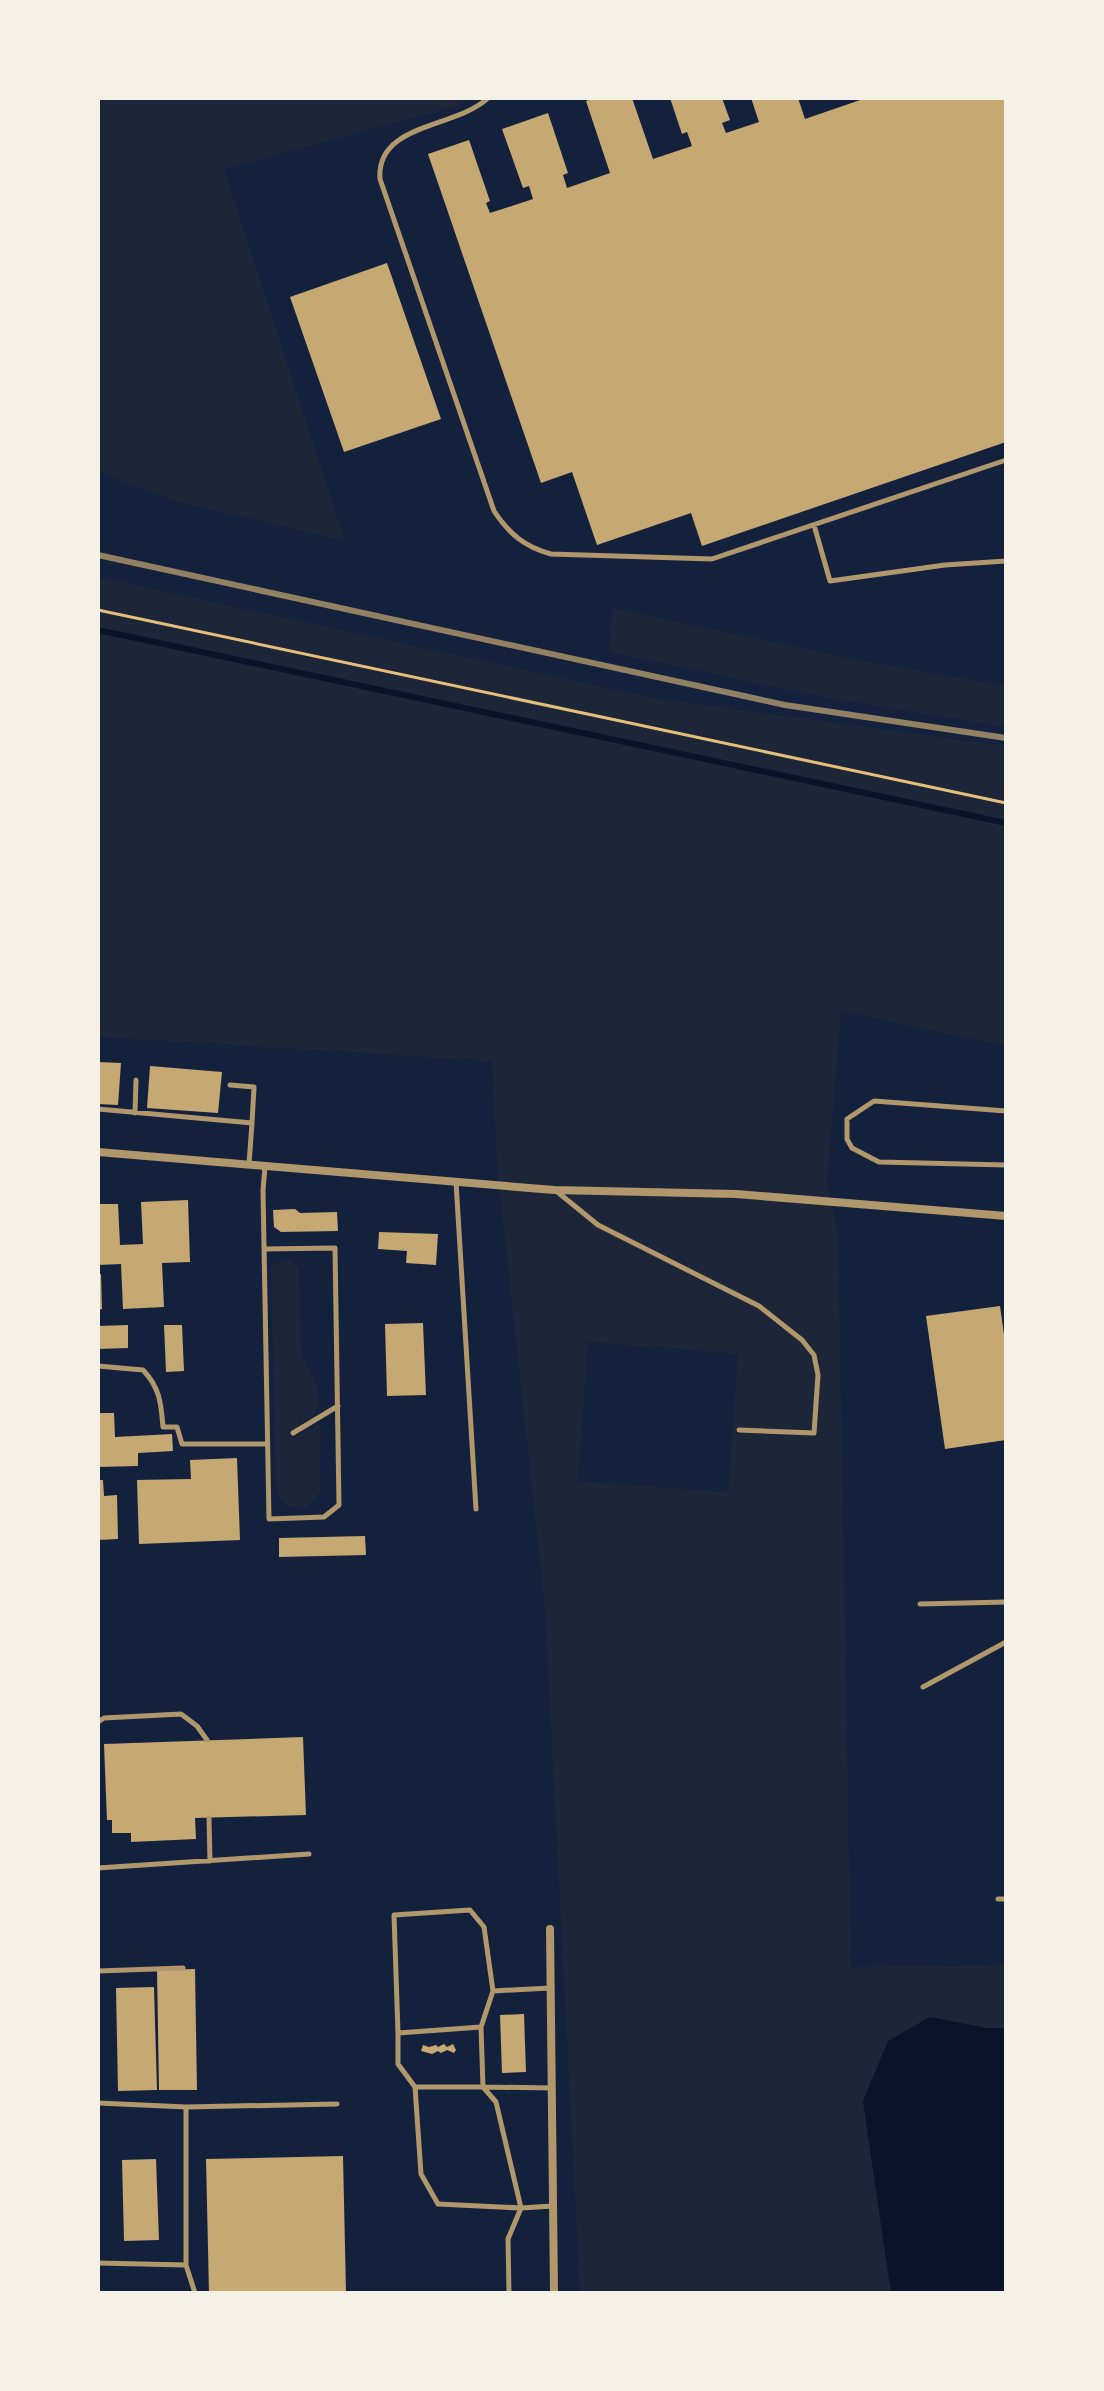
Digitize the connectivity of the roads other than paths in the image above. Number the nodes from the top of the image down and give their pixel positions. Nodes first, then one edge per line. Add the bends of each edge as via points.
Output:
1 (488, 98) edge
2 (1006, 460) edge
3 (814, 525) junction
4 (1006, 561) edge
5 (136, 1080) dead end
6 (230, 1085) dead end
7 (98, 1109) edge
8 (1006, 1111) edge
9 (135, 1113) junction
10 (252, 1123) junction
11 (98, 1152) edge
12 (249, 1165) junction
13 (1006, 1165) edge
14 (265, 1166) junction
15 (456, 1182) junction
16 (554, 1190) junction
17 (1006, 1216) edge
18 (264, 1249) junction
19 (98, 1366) edge
20 (338, 1406) junction
21 (739, 1430) dead end
22 (293, 1433) dead end
23 (265, 1444) junction
24 (476, 1509) dead end
25 (1006, 1602) edge
26 (920, 1604) dead end
27 (1006, 1642) edge
28 (923, 1687) dead end
29 (98, 1722) edge
30 (207, 1740) dead end
31 (209, 1818) dead end
32 (309, 1854) dead end
33 (210, 1861) junction
34 (98, 1868) edge
35 (998, 1899) dead end
36 (1006, 1899) edge
37 (550, 1929) dead end
38 (183, 1968) dead end
39 (98, 1971) edge
40 (551, 1988) junction
41 (493, 1991) junction
42 (481, 2027) junction
43 (398, 2033) junction
44 (415, 2087) junction
45 (483, 2087) junction
46 (552, 2088) junction
47 (98, 2103) edge
48 (337, 2104) dead end
49 (186, 2107) junction
50 (553, 2206) junction
51 (521, 2208) junction
52 (98, 2263) edge
53 (186, 2265) junction
54 (195, 2293) edge
55 (509, 2293) edge
56 (554, 2293) edge

1 - 3 lane via 460,116 396,140 384,153 379,170 487,492 505,527 532,549 551,554 712,559
2 - 3 lane
3 - 4 lane via 830,581
5 - 9 lane
6 - 10 lane via 254,1087
7 - 9 lane
8 - 13 lane via 874,1101 847,1119 852,1148 879,1162
9 - 10 lane
10 - 12 lane
11 - 12 street
12 - 14 street
14 - 15 street
14 - 18 lane
15 - 16 street
15 - 24 lane
16 - 17 street via 736,1194
16 - 21 lane via 598,1225 759,1306 814,1355 814,1433
18 - 20 lane via 335,1248
18 - 23 lane
19 - 23 lane via 143,1370 160,1395 163,1427 177,1427 182,1444
20 - 22 lane
20 - 23 lane via 339,1505 324,1517 269,1519
25 - 26 lane
27 - 28 lane
29 - 30 lane via 181,1714
31 - 33 lane
32 - 33 lane
33 - 34 lane
35 - 36 lane
37 - 40 street
38 - 39 lane
40 - 41 lane
40 - 46 street
41 - 42 lane
41 - 43 lane via 484,1927 470,1910 394,1915
42 - 43 lane
42 - 45 lane
43 - 44 lane via 398,2064
44 - 45 lane
44 - 51 lane via 421,2174 438,2204
45 - 46 lane
45 - 51 lane via 496,2102
46 - 50 street
47 - 49 lane
48 - 49 lane
49 - 53 lane
50 - 51 lane
50 - 56 street
51 - 55 lane via 508,2239
52 - 53 lane
53 - 54 lane

